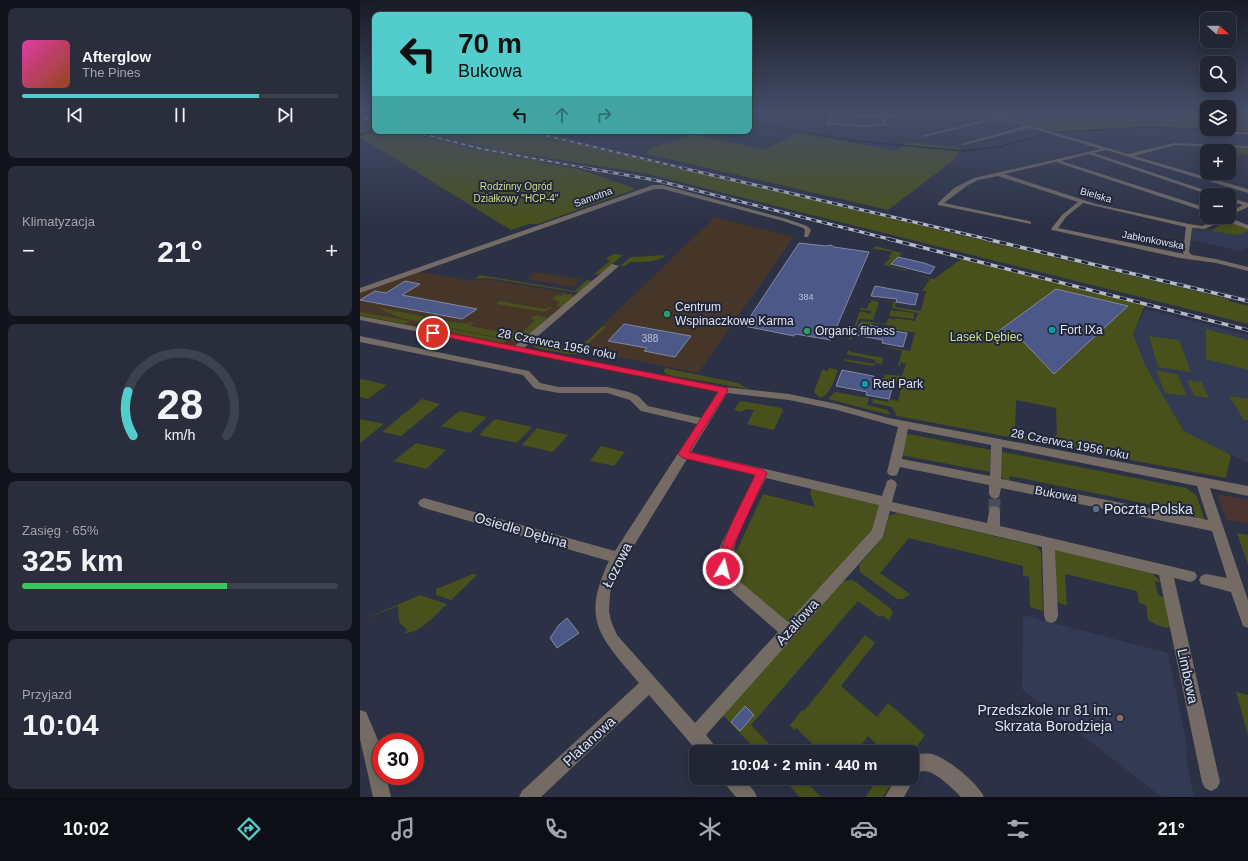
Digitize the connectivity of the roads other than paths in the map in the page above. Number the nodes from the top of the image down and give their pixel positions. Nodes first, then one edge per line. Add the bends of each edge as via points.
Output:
1 (1106, 149) joint
2 (1156, 149) edge
3 (1089, 153) junction
4 (1129, 156) junction
5 (1056, 161) junction
6 (998, 174) junction
7 (1200, 190) edge
8 (1248, 192) edge
9 (1082, 201) junction
10 (1236, 201) edge
11 (1248, 205) edge
12 (1200, 208) edge
13 (1236, 211) edge
14 (1030, 223) dead end
15 (1236, 223) edge
16 (1211, 224) edge
17 (1190, 226) junction
18 (1248, 227) edge
19 (806, 236) dead end
20 (1189, 257) junction
21 (615, 266) dead end
22 (1248, 269) edge
23 (360, 291) edge
24 (360, 318) edge
25 (360, 339) edge
26 (518, 349) junction
27 (724, 390) junction
28 (703, 422) junction
29 (904, 425) junction
30 (997, 443) junction
31 (683, 454) junction
32 (762, 473) junction
33 (893, 473) junction
34 (1202, 482) junction
35 (995, 488) junction
36 (1248, 491) edge
37 (424, 502) dead end
38 (886, 503) junction
39 (994, 511) tunnel mouth
40 (1217, 527) junction
41 (993, 530) junction
42 (1048, 543) junction
43 (619, 558) junction
44 (1165, 570) junction
45 (1190, 576) dead end
46 (1206, 580) dead end
47 (1237, 587) junction
48 (1051, 616) dead end
49 (1248, 621) edge
50 (788, 631) junction
51 (650, 684) junction
52 (360, 718) edge
53 (694, 736) junction
54 (702, 745) edge
55 (919, 763) edge
56 (1211, 782) dead end
57 (737, 785) edge
58 (902, 785) edge
59 (382, 797) edge
60 (528, 797) edge
61 (748, 797) edge
62 (894, 797) edge
63 (975, 797) edge

1 - 3 street
1 - 4 street
2 - 4 street
3 - 5 street
3 - 7 street
4 - 8 street
5 - 6 street
5 - 12 street
6 - 9 street, Bielska
6 - 14 street via 963,184 940,204
9 - 17 street, Bielska
9 - 20 street, Jabłonkowska via 1064,216 1054,229
10 - 11 street
11 - 13 street
15 - 18 street
16 - 17 street, Bielska via 1203,228
17 - 20 street via 1186,252
19 - 23 street, Samotna via 808,230 805,227 785,220 653,187
20 - 22 street, Jabłonkowska
21 - 26 street
24 - 26 street, 28 Czerwca 1956 roku
25 - 28 street via 526,373 538,386 559,390 607,390 625,394 634,398 645,409
26 - 27 street, 28 Czerwca 1956 roku
27 - 28 street, Łozowa
27 - 29 street, 28 Czerwca 1956 roku
28 - 31 street, Łozowa
29 - 30 street, 28 Czerwca 1956 roku
29 - 33 street, Azaliowa
30 - 34 street, 28 Czerwca 1956 roku
30 - 35 street
31 - 32 street
31 - 43 street, Łozowa
32 - 38 street
32 - 50 street via 726,549 723,569 727,579
33 - 35 street, Bukowa
33 - 38 street, Azaliowa
34 - 36 street, 28 Czerwca 1956 roku
34 - 40 street
35 - 40 street, Bukowa
37 - 43 street, Osiedle Dębina
38 - 41 street
38 - 50 street, Azaliowa via 878,533
39 - 41 street
40 - 47 street
41 - 42 street
42 - 44 street
42 - 48 street
43 - 51 street, Łozowa via 604,587 601,602 603,621 615,643
44 - 45 street
44 - 56 street, Limbowa
46 - 47 street
47 - 49 street
50 - 53 street, Azaliowa
51 - 53 street, Łozowa
51 - 60 street, Platanowa
52 - 59 street via 371,745
53 - 54 street, Łozowa
55 - 63 street via 931,763 946,771
57 - 61 street
58 - 62 street

